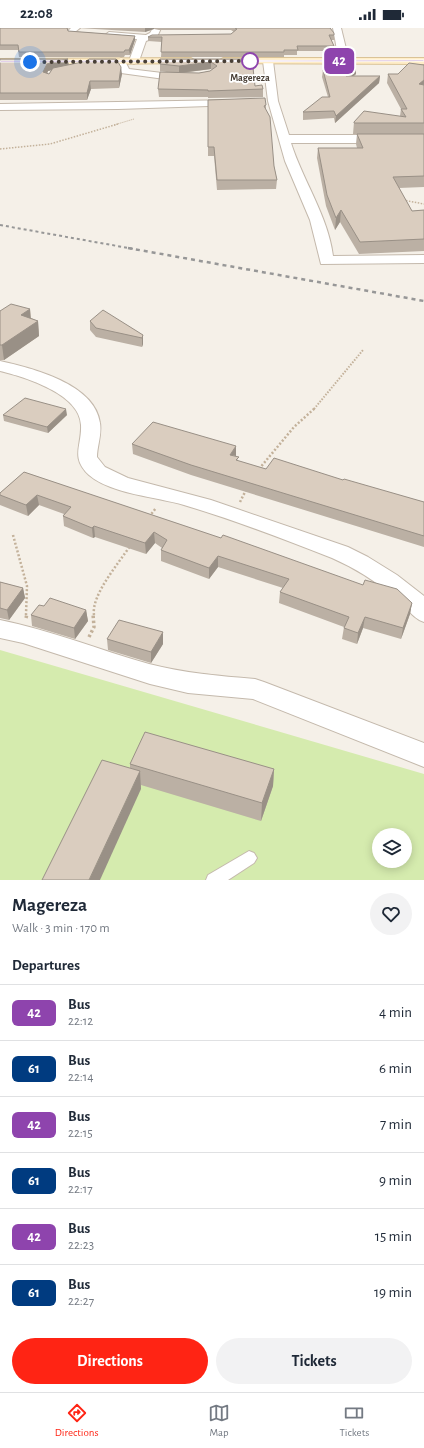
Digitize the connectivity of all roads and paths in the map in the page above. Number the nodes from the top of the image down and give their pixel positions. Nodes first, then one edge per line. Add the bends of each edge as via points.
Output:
1 (337, 28) edge
2 (152, 33) edge
3 (101, 35) edge
4 (168, 35) edge
5 (121, 61) junction
6 (134, 61) junction
7 (268, 61) junction
8 (344, 61) junction
9 (424, 61) edge
10 (0, 62) edge
11 (194, 76) edge
12 (249, 102) edge
13 (0, 107) edge
14 (139, 117) dead end
15 (286, 139) junction
16 (424, 139) edge
17 (0, 149) edge
18 (401, 199) edge
19 (424, 204) edge
20 (424, 259) edge
21 (363, 350) dead end
22 (0, 366) edge
23 (258, 471) edge
24 (247, 488) edge
25 (166, 494) junction
26 (236, 516) junction
27 (147, 520) edge
28 (13, 535) dead end
29 (134, 539) edge
30 (424, 614) edge
31 (12, 632) edge
32 (78, 651) junction
33 (424, 755) edge
34 (249, 858) dead end
35 (214, 880) edge

1 - 8 street
2 - 3 street
2 - 4 street
2 - 6 street via 141,40
5 - 6 main road
5 - 10 main road via 85,64
5 - 11 street via 125,71 179,78
6 - 7 main road
7 - 8 main road
7 - 15 street via 269,101
8 - 9 main road
12 - 13 street
14 - 17 path via 50,144
15 - 16 street
15 - 20 street via 291,161 317,220 324,242 326,261
18 - 19 path
21 - 23 path via 319,404 294,427
22 - 25 street via 57,386 81,402 91,421 87,454 90,464 96,471 124,483
24 - 26 path
25 - 26 street
25 - 27 path
26 - 30 street via 350,557 399,587
28 - 31 path via 25,570 30,601
29 - 32 path via 97,599 94,606 96,624
31 - 32 street
32 - 33 street via 188,683 255,689
34 - 35 lane

